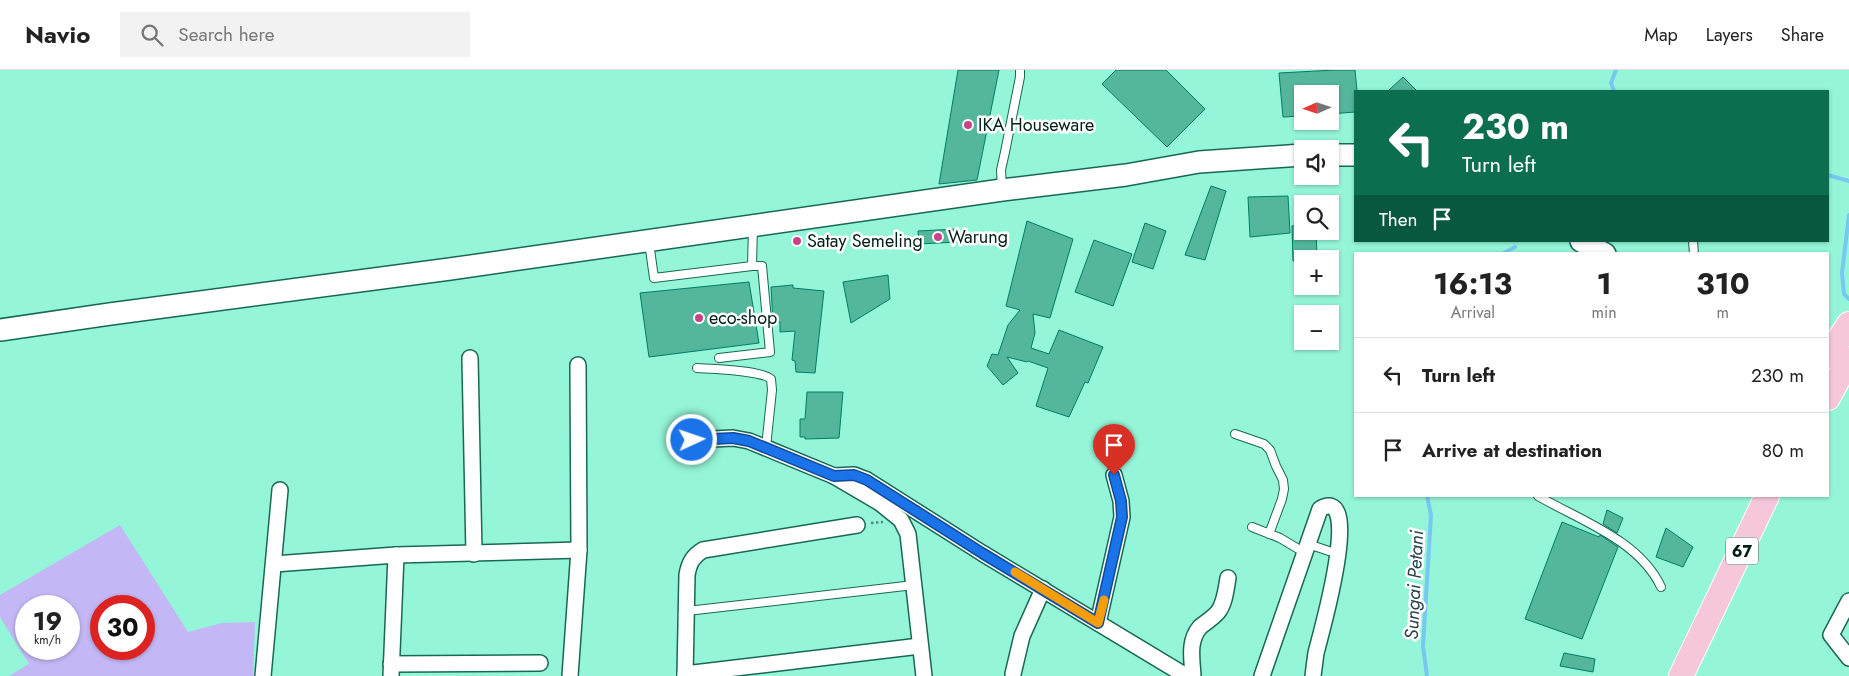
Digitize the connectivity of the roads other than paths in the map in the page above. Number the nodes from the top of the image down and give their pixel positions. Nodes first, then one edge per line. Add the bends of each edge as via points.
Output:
1 (1020, 70) edge
2 (1339, 155) edge
3 (1354, 155) edge
4 (1294, 156) edge
5 (1002, 190) junction
6 (753, 225) junction
7 (648, 240) junction
8 (1583, 242) edge
9 (1602, 252) edge
10 (752, 266) junction
11 (1848, 326) edge
12 (0, 330) edge
13 (1829, 340) edge
14 (470, 358) dead end
15 (719, 358) dead end
16 (578, 365) dead end
17 (697, 368) dead end
18 (1834, 371) edge
19 (1235, 434) dead end
20 (692, 440) dead end
21 (766, 447) junction
22 (1114, 475) dead end
23 (834, 476) junction
24 (280, 490) dead end
25 (1540, 497) edge
26 (1767, 497) edge
27 (857, 525) road end
28 (1252, 526) dead end
29 (1270, 534) junction
30 (1306, 548) junction
31 (579, 550) junction
32 (474, 554) junction
33 (1338, 554) junction
34 (396, 555) junction
35 (274, 564) junction
36 (1228, 578) dead end
37 (914, 585) junction
38 (1660, 587) dead end
39 (1043, 589) junction
40 (1849, 601) edge
41 (687, 611) junction
42 (1709, 618) junction
43 (1098, 623) junction
44 (920, 646) junction
45 (1849, 658) edge
46 (540, 663) dead end
47 (391, 670) edge
48 (1012, 674) dead end
49 (685, 675) edge
50 (263, 676) edge
51 (570, 676) edge
52 (924, 676) edge
53 (1186, 676) edge
54 (1193, 676) edge
55 (1262, 676) edge
56 (1313, 676) edge
57 (1665, 676) edge
58 (1681, 676) edge

1 - 5 lane via 1002,170
2 - 3 main road
4 - 5 main road via 1199,162 1126,175
5 - 6 main road
6 - 7 main road
6 - 10 lane
7 - 10 lane via 654,278
7 - 12 main road
8 - 9 main road
10 - 15 lane via 762,266 770,352
11 - 13 main road
11 - 18 main road
14 - 32 street
16 - 31 street
17 - 21 lane via 750,372 771,379
19 - 29 lane via 1264,444 1270,450 1283,480 1282,499
20 - 21 street via 739,438
21 - 23 street
22 - 43 street via 1122,517
23 - 37 street via 880,503 901,520 908,534
23 - 39 street via 854,475 867,480
24 - 35 street
25 - 38 lane via 1617,539 1638,555 1655,575
26 - 42 main road, 67
27 - 41 street via 703,550 695,555 688,568
28 - 29 lane
29 - 30 lane
30 - 33 lane
30 - 33 street via 1320,509 1330,506 1340,524
30 - 55 street
31 - 32 street
31 - 51 street
32 - 34 street
33 - 56 street
34 - 35 street
34 - 47 street
35 - 50 street
36 - 54 street via 1222,606 1201,626 1192,640
37 - 41 lane
37 - 44 street
39 - 43 street
39 - 48 street via 1022,636
40 - 45 street via 1831,635
41 - 49 street
42 - 57 main road, 67
42 - 58 main road, 67
43 - 53 street
44 - 49 street
44 - 52 street
46 - 47 street

